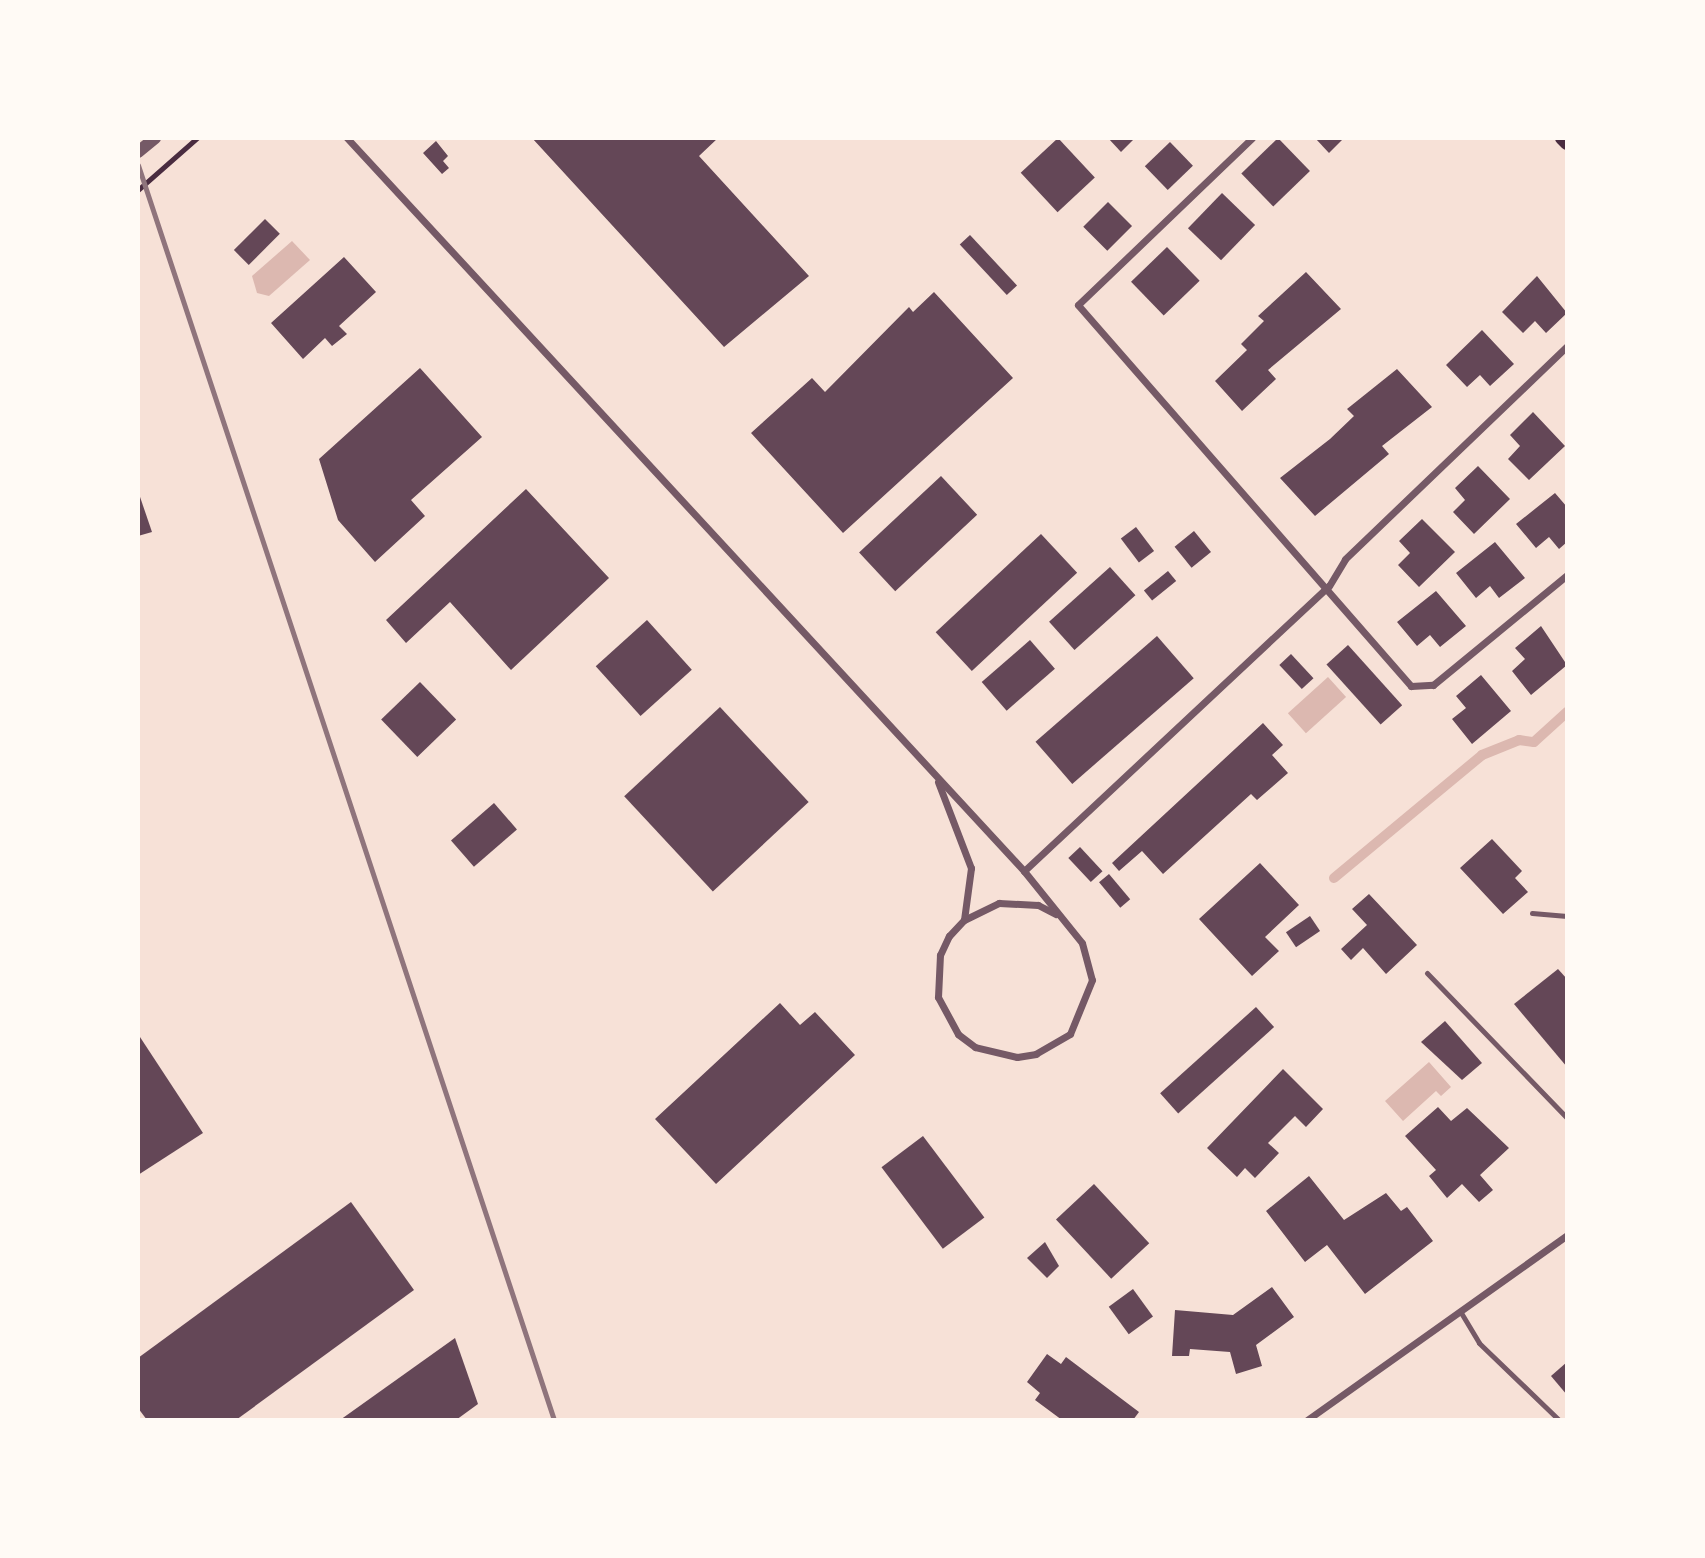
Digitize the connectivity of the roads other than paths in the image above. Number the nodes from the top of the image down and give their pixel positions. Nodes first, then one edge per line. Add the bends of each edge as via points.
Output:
1 (155, 138) edge
2 (347, 138) edge
3 (1252, 138) edge
4 (1562, 138) edge
5 (1567, 143) edge
6 (138, 152) edge
7 (1567, 346) edge
8 (1567, 575) edge
9 (1329, 586) junction
10 (935, 775) junction
11 (1024, 871) junction
12 (1056, 914) junction
13 (1532, 914) dead end
14 (1567, 916) edge
15 (964, 920) junction
16 (1427, 973) dead end
17 (1567, 1118) edge
18 (1567, 1235) edge
19 (1460, 1311) junction
20 (1307, 1420) edge
21 (1559, 1420) edge

1 - 6 street
2 - 10 street
3 - 9 street via 1078,305
4 - 5 main road
7 - 9 street via 1345,559
8 - 9 street via 1433,685 1411,686
9 - 11 street
10 - 11 street
10 - 15 street via 971,867
11 - 12 street
12 - 15 street via 1038,905 999,903
12 - 15 street via 1086,952 1089,1000 1070,1034 1036,1054 1017,1057 975,1047 946,1017 937,987 940,955
13 - 14 lane
16 - 17 lane
18 - 19 street
19 - 20 street
19 - 21 lane via 1479,1343

